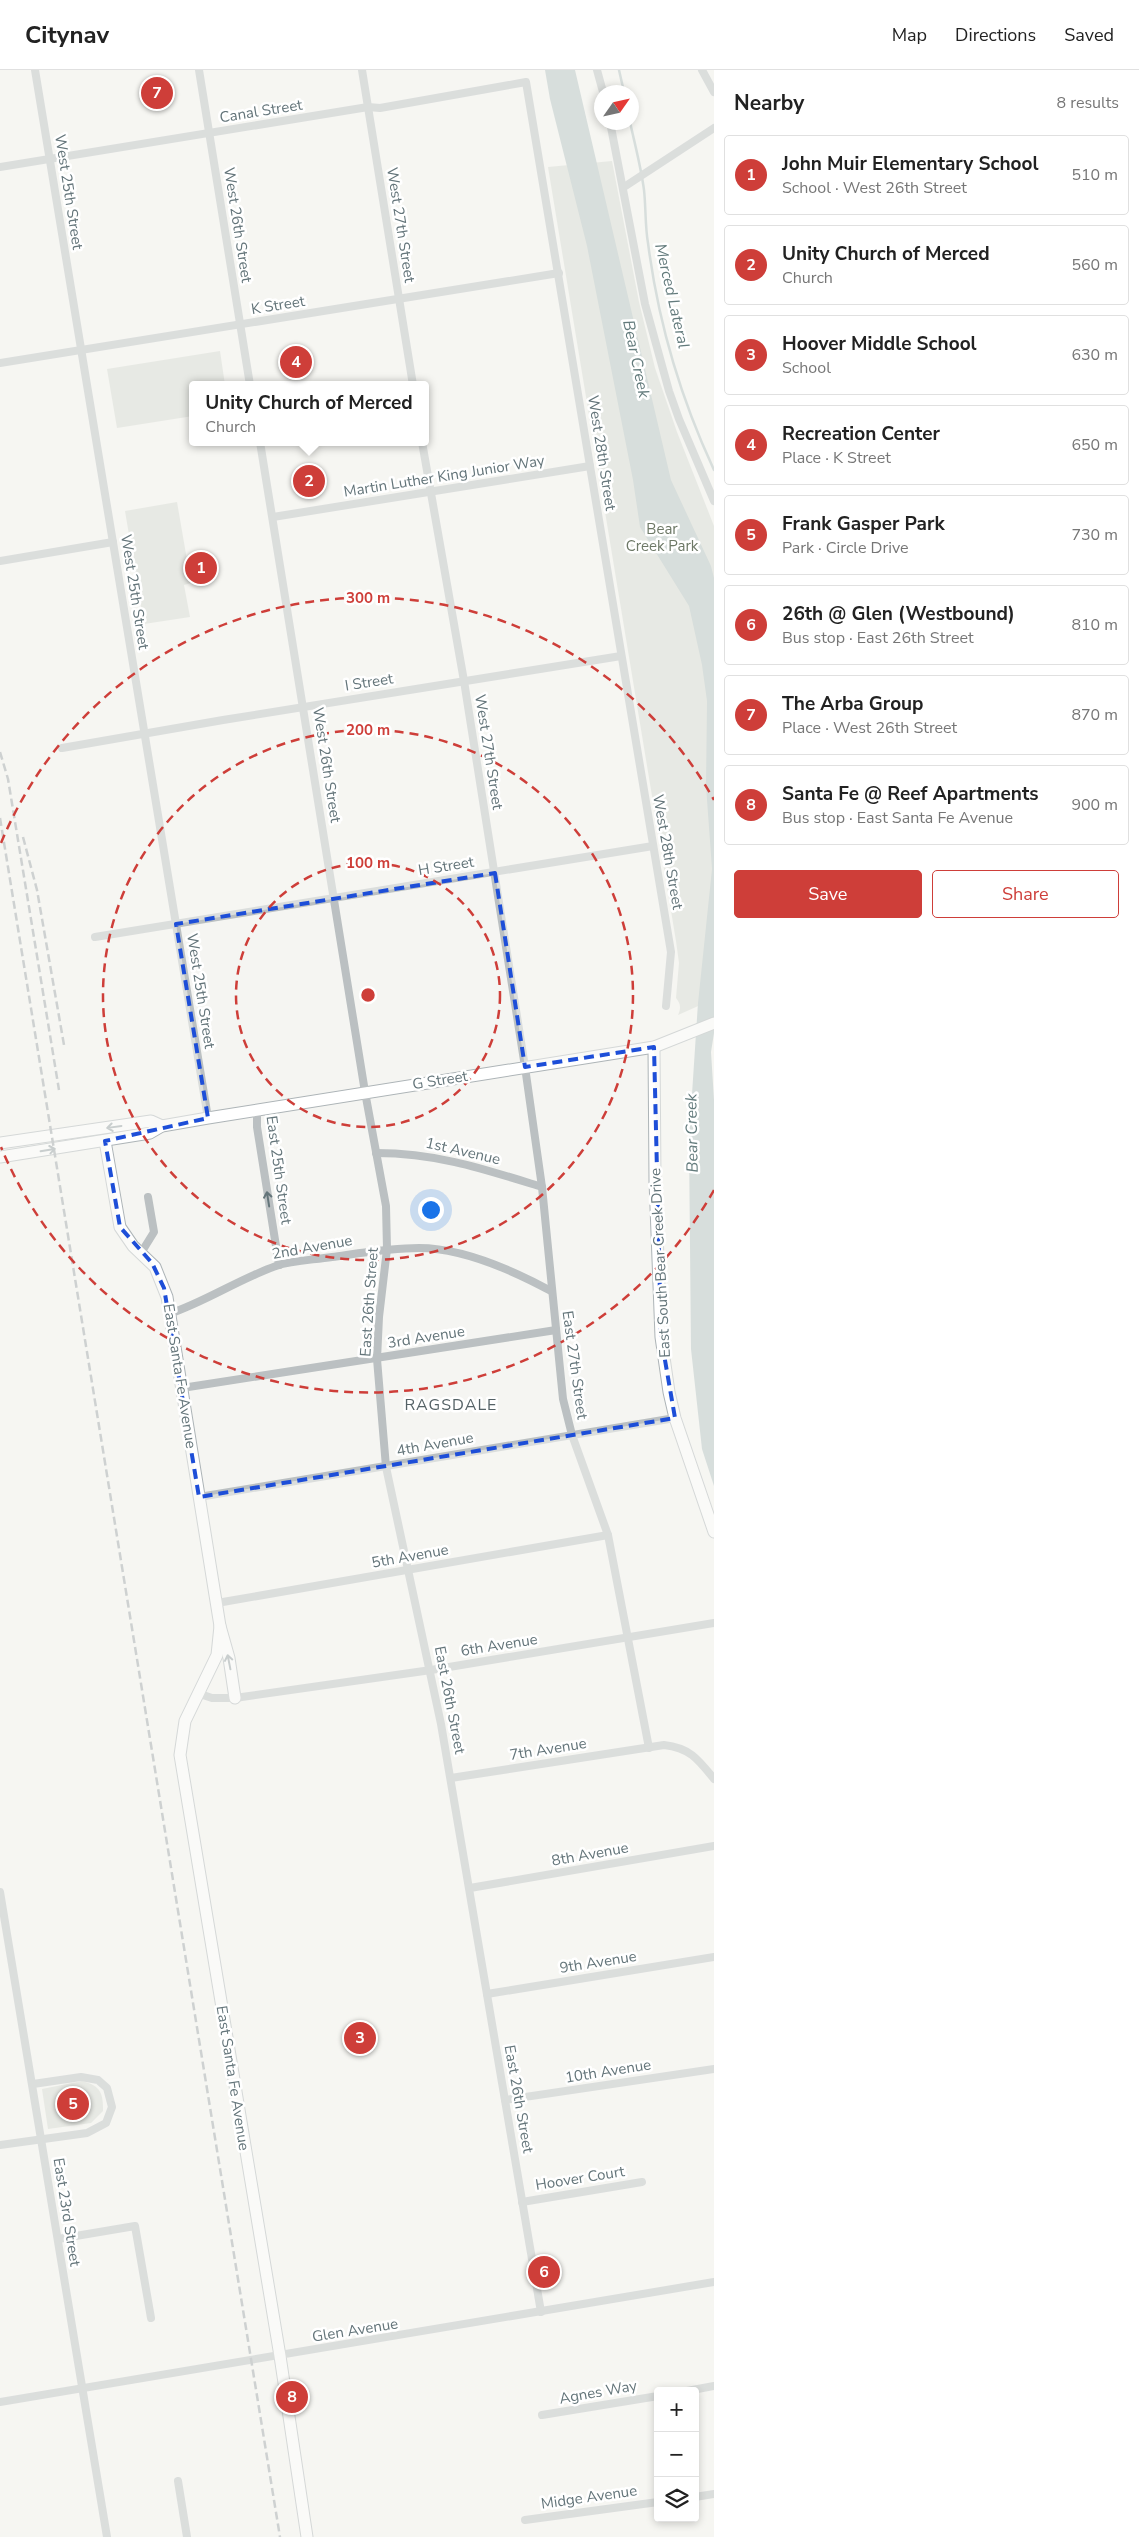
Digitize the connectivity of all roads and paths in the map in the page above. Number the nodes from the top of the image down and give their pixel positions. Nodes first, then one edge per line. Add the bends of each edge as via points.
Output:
1 (35, 70) edge
2 (198, 70) edge
3 (362, 70) edge
4 (597, 70) edge
5 (702, 70) edge
6 (526, 82) joint
7 (601, 85) edge
8 (714, 92) edge
9 (368, 107) junction
10 (714, 128) edge
11 (612, 130) edge
12 (209, 134) junction
13 (50, 160) junction
14 (0, 167) edge
15 (627, 185) junction
16 (559, 273) junction
17 (399, 300) junction
18 (240, 325) junction
19 (82, 350) junction
20 (1, 364) edge
21 (249, 381) edge
22 (412, 381) edge
23 (261, 446) edge
24 (423, 446) edge
25 (590, 466) junction
26 (430, 492) junction
27 (714, 501) edge
28 (272, 517) junction
29 (113, 542) junction
30 (0, 561) edge
31 (621, 656) junction
32 (464, 681) junction
33 (303, 707) junction
34 (144, 734) junction
35 (62, 748) dead end
36 (652, 846) junction
37 (495, 873) junction
38 (335, 898) junction
39 (176, 924) junction
40 (95, 937) dead end
41 (666, 1006) dead end
42 (714, 1023) edge
43 (700, 1030) junction
44 (714, 1032) edge
45 (654, 1047) junction
46 (525, 1067) junction
47 (365, 1092) junction
48 (257, 1110) junction
49 (208, 1118) junction
50 (162, 1126) junction
51 (105, 1141) junction
52 (0, 1143) edge
53 (376, 1153) junction
54 (0, 1157) edge
55 (542, 1187) junction
56 (148, 1197) dead end
57 (387, 1249) junction
58 (141, 1253) junction
59 (279, 1265) junction
60 (551, 1292) junction
61 (170, 1314) junction
62 (556, 1330) junction
63 (378, 1359) junction
64 (182, 1388) junction
65 (675, 1418) junction
66 (572, 1435) junction
67 (386, 1467) junction
68 (199, 1496) junction
69 (714, 1532) edge
70 (608, 1535) junction
71 (408, 1571) junction
72 (217, 1603) junction
73 (714, 1623) edge
74 (220, 1626) junction
75 (629, 1637) junction
76 (431, 1670) junction
77 (200, 1694) junction
78 (235, 1698) junction
79 (649, 1748) junction
80 (451, 1778) junction
81 (714, 1779) edge
82 (714, 1846) edge
83 (470, 1888) junction
84 (0, 1892) edge
85 (2, 1922) edge
86 (714, 1957) edge
87 (488, 1994) junction
88 (714, 2069) edge
89 (32, 2084) junction
90 (505, 2100) junction
91 (41, 2138) junction
92 (0, 2146) edge
93 (642, 2182) dead end
94 (522, 2202) junction
95 (58, 2239) junction
96 (714, 2282) edge
97 (541, 2312) junction
98 (151, 2318) dead end
99 (280, 2356) junction
100 (714, 2386) edge
101 (82, 2388) junction
102 (699, 2389) edge
103 (654, 2397) edge
104 (0, 2402) edge
105 (542, 2415) dead end
106 (178, 2481) dead end
107 (714, 2494) edge
108 (699, 2496) edge
109 (654, 2503) edge
110 (525, 2520) dead end
111 (107, 2537) edge
112 (187, 2537) edge
113 (307, 2537) edge

1 - 13 street, West 25th Street
2 - 12 street, West 26th Street
3 - 9 street, West 27th Street
4 - 7 street
5 - 8 street
6 - 9 street, Canal Street via 380,108
6 - 16 street, West 28th Street
9 - 12 street, Canal Street
9 - 17 street, West 27th Street
10 - 15 street
11 - 15 street
12 - 13 street, Canal Street
12 - 18 street, West 26th Street
13 - 14 street, Canal Street
13 - 19 street, West 25th Street
15 - 27 street via 645,304 669,391
16 - 17 street, K Street
16 - 25 street, West 28th Street
17 - 18 street, K Street
17 - 22 street, West 27th Street
18 - 19 street, K Street
18 - 21 street, West 26th Street
19 - 20 street, K Street
19 - 29 street, West 25th Street
23 - 28 street, West 26th Street
24 - 26 street, West 27th Street
25 - 26 street, Martin Luther King Junior Way
25 - 31 street, West 28th Street
26 - 28 street, Martin Luther King Junior Way
26 - 32 street, West 27th Street
28 - 33 street, West 26th Street
29 - 30 street
29 - 34 street, West 25th Street
31 - 32 street, I Street
31 - 36 street, West 28th Street
32 - 33 street, I Street
32 - 37 street, West 27th Street
33 - 34 street, I Street
33 - 38 street, West 26th Street
34 - 35 street, I Street
34 - 39 street, West 25th Street
36 - 37 street, H Street
36 - 41 street, West 28th Street via 671,957
37 - 38 street, H Street
37 - 46 street, West 27th Street
38 - 39 street, H Street
38 - 47 street, West 26th Street
39 - 40 street, H Street
39 - 49 street, West 25th Street
42 - 43 street, G Street
43 - 44 street
43 - 45 street, G Street
45 - 46 street, G Street
45 - 65 street, East South Bear Creek Drive via 654,1171 661,1337
46 - 47 street, G Street
46 - 55 street, East 27th Street
47 - 48 street, G Street
47 - 53 street, East 26th Street
48 - 49 street, G Street
59 -> 48 street, East 25th Street
49 - 50 street, G Street
50 - 51 street, G Street via 150,1133
50 -> 52 street, G Street via 151,1121
54 -> 51 street, G Street
51 - 58 street, East Santa Fe Avenue via 120,1227
53 - 55 street, 1st Avenue via 439,1157
53 - 57 street, East 26th Street via 386,1206
55 - 60 street, East 27th Street
56 - 58 street via 154,1232
57 - 59 street, 2nd Avenue
57 - 60 street, 2nd Avenue via 421,1248 474,1259 514,1272
57 - 63 street, East 26th Street
58 - 61 street, East Santa Fe Avenue via 152,1263 162,1280
59 - 61 street, 2nd Avenue
60 - 62 street, East 27th Street
61 - 64 street, East Santa Fe Avenue
62 - 63 street, 3rd Avenue
62 - 66 street, East 27th Street via 563,1399
63 - 64 street, 3rd Avenue
63 - 67 street, East 26th Street
64 - 68 street, East Santa Fe Avenue
65 - 66 street, 4th Avenue
65 - 69 street, East South Bear Creek Drive
66 - 67 street, 4th Avenue
66 - 70 street, East 27th Street
67 - 68 street, 4th Avenue
67 - 71 street, East 26th Street
68 - 72 street, East Santa Fe Avenue
70 - 71 street, 5th Avenue
70 - 75 street, East 27th Street
71 - 72 street, 5th Avenue
71 - 76 street, East 26th Street
72 - 74 street, East Santa Fe Avenue
73 - 75 street, 6th Avenue
74 - 77 street, East Santa Fe Avenue via 217,1655
78 -> 74 street, East Santa Fe Avenue
75 - 76 street, 6th Avenue
75 - 79 street, East 27th Street
76 - 78 street, 6th Avenue
76 - 80 street, East 26th Street
77 - 78 street, 6th Avenue via 212,1698
77 - 99 street, East Santa Fe Avenue via 185,1721 180,1755
79 - 80 street, 7th Avenue
79 - 81 street, 7th Avenue via 664,1745 680,1747 692,1754
80 - 83 street, East 26th Street
82 - 83 street, 8th Avenue
83 - 87 street, East 26th Street
84 - 85 street, East 23rd Street
85 - 89 street, East 23rd Street
86 - 87 street, 9th Avenue
87 - 90 street, East 26th Street
88 - 90 street, 10th Avenue
89 - 91 street, East 23rd Street
89 - 91 street via 81,2077 98,2080 107,2088 112,2106 106,2123 87,2134
90 - 94 street, East 26th Street
91 - 92 street
91 - 95 street, East 23rd Street
93 - 94 street, Hoover Court
94 - 97 street, East 26th Street
95 - 98 street via 136,2226
95 - 101 street, East 23rd Street
96 - 97 street, Glen Avenue
97 - 99 street, Glen Avenue
99 - 101 street, Glen Avenue
99 - 113 street, East Santa Fe Avenue
100 - 102 street
101 - 104 street, Glen Avenue
101 - 111 street, East 23rd Street
103 - 105 street, Agnes Way
106 - 112 street
107 - 108 street
109 - 110 street, Midge Avenue

